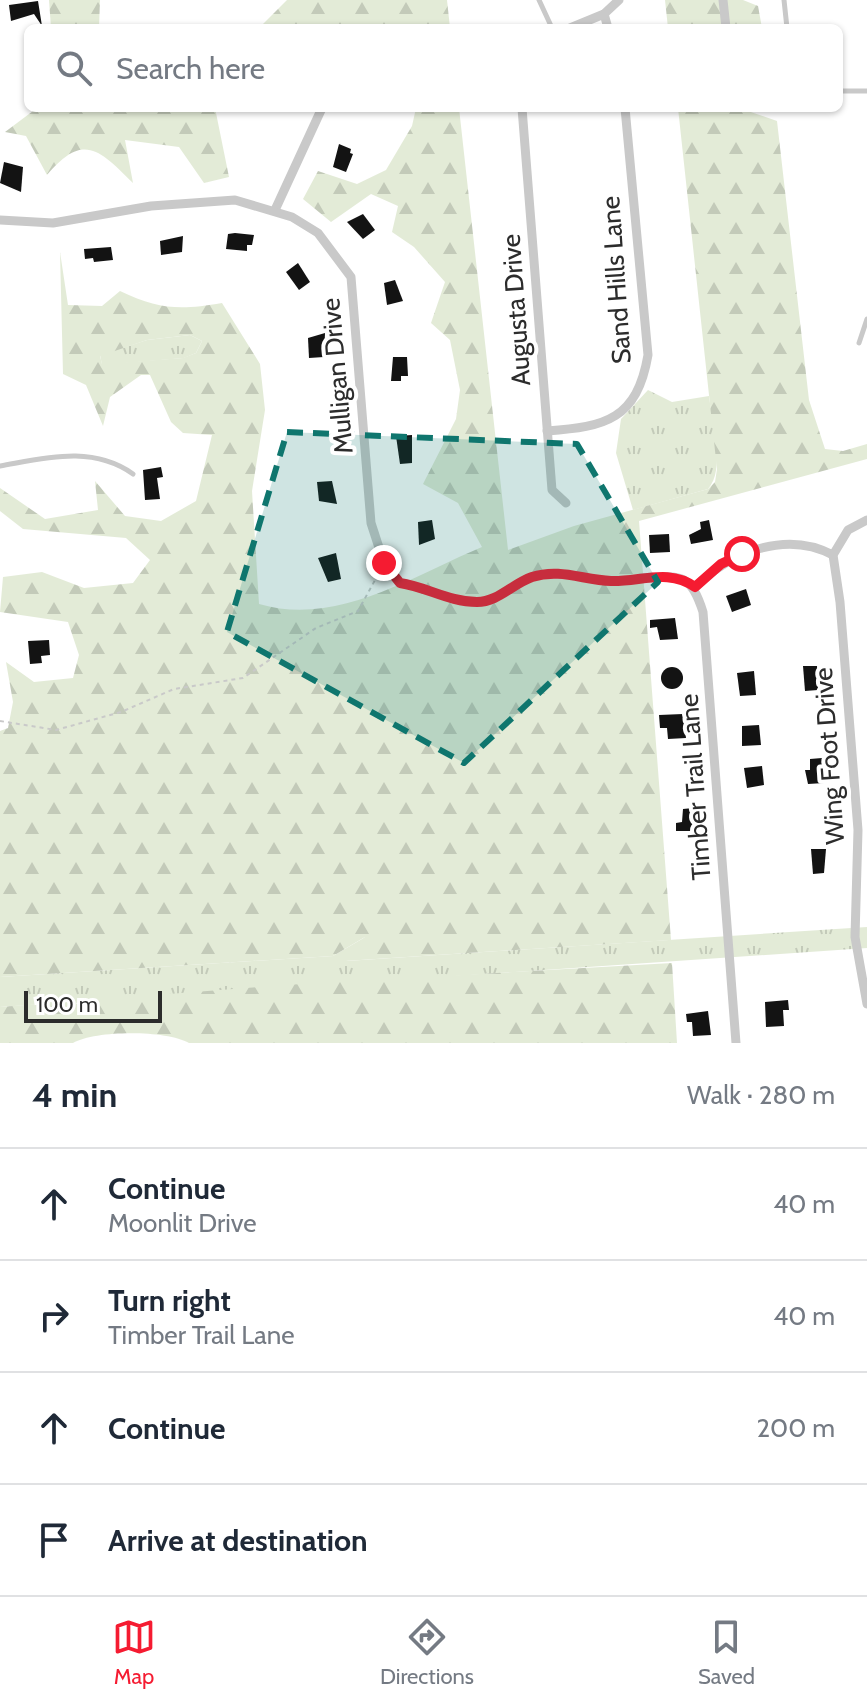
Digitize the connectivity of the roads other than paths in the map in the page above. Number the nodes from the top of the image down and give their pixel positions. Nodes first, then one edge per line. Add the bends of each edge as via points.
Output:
1 (539, 0) edge
2 (619, 0) edge
3 (723, 0) edge
4 (784, 0) edge
5 (604, 14) junction
6 (550, 24) edge
7 (580, 24) edge
8 (607, 24) edge
9 (726, 24) edge
10 (787, 24) edge
11 (843, 91) edge
12 (867, 91) edge
13 (320, 112) edge
14 (522, 112) edge
15 (625, 112) edge
16 (275, 210) junction
17 (0, 220) edge
18 (867, 319) edge
19 (859, 343) dead end
20 (547, 431) junction
21 (0, 466) edge
22 (133, 474) dead end
23 (566, 503) dead end
24 (867, 520) edge
25 (833, 555) junction
26 (384, 563) road end
27 (640, 578) road end
28 (695, 587) junction
29 (867, 1004) edge
30 (736, 1043) edge

1 - 6 lane
2 - 5 street
3 - 9 street
4 - 10 lane
5 - 7 street
5 - 8 street
11 - 12 lane
13 - 16 street
14 - 20 street, Augusta Drive
15 - 20 street, Sand Hills Lane via 648,355 644,380 635,399 602,424
16 - 17 street, Mulligan Drive via 212,199 53,223
16 - 26 street, Mulligan Drive via 318,233 351,277 371,523
18 - 19 lane
20 - 23 street, Augusta Drive via 552,490
21 - 22 lane via 88,455
24 - 25 street via 848,530
25 - 28 street via 810,545 761,549 721,564
25 - 29 street, Wing Foot Drive via 858,830 855,937
27 - 28 street via 670,576
28 - 30 street, Timber Trail Lane via 705,637

